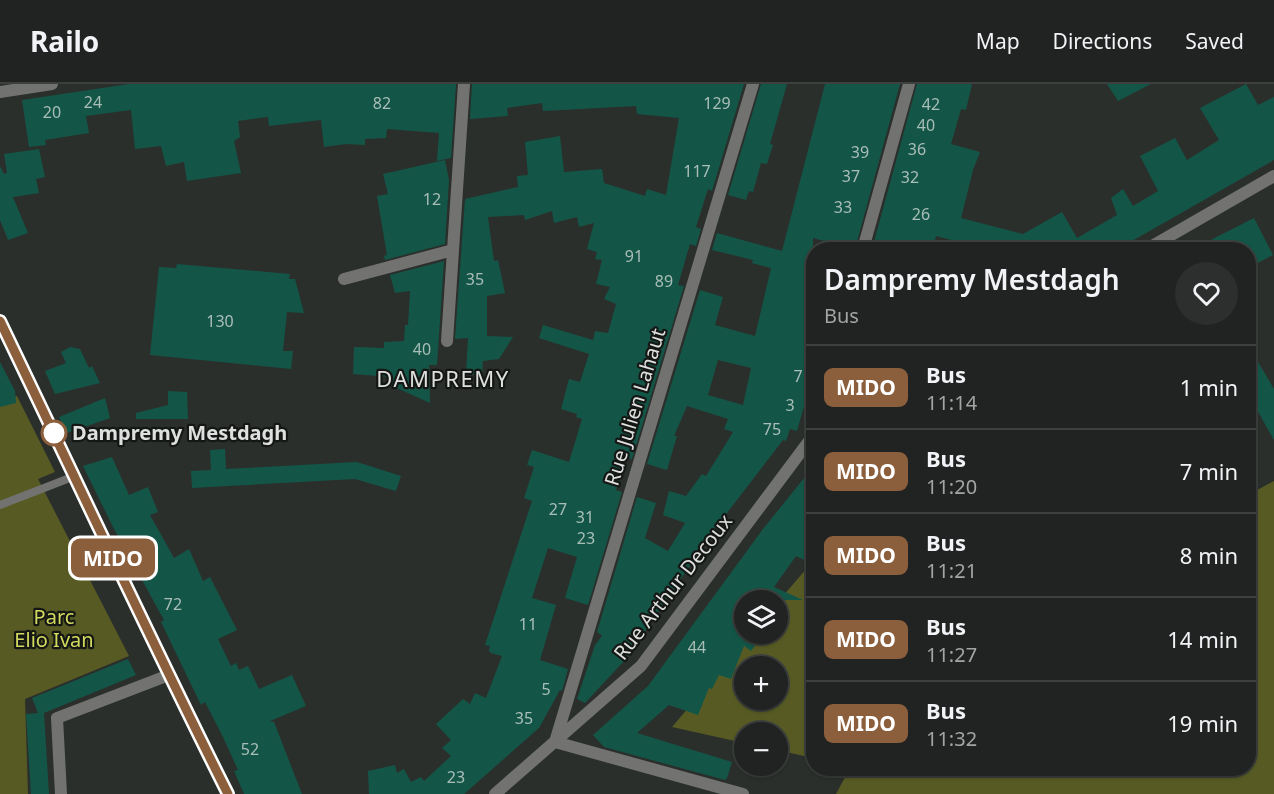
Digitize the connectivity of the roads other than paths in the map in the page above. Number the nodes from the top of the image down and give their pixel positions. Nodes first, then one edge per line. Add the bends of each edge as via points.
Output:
1 (52, 84) edge
2 (464, 84) edge
3 (753, 84) edge
4 (909, 84) edge
5 (0, 92) edge
6 (1274, 176) edge
7 (864, 242) edge
8 (1158, 242) edge
9 (453, 250) junction
10 (344, 279) dead end
11 (0, 321) edge
12 (447, 341) dead end
13 (806, 446) edge
14 (75, 476) junction
15 (0, 505) edge
16 (169, 675) junction
17 (555, 742) junction
18 (61, 794) edge
19 (228, 794) edge
20 (495, 794) edge
21 (743, 794) edge

1 - 5 street
2 - 9 street
3 - 17 street, Rue Julien Lahaut
4 - 7 street
6 - 8 street
9 - 10 street
9 - 12 street
11 - 14 street
13 - 17 street, Rue Arthur Decoux via 641,666
14 - 15 lane
14 - 16 street
16 - 18 street via 57,718
16 - 19 street
17 - 20 street, Rue Arthur Decoux
17 - 21 street

